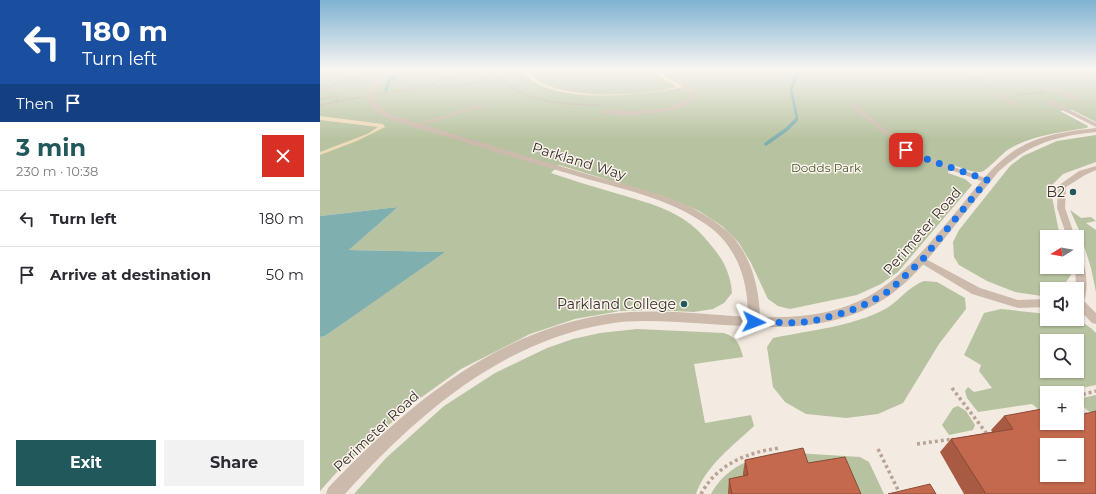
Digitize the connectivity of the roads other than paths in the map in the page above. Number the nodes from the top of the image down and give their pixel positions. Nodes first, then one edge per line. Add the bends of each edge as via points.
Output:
1 (371, 93) edge
2 (693, 93) edge
3 (998, 93) edge
4 (1058, 93) edge
5 (1076, 100) dead end
6 (1050, 102) dead end
7 (1015, 104) dead end
8 (853, 105) dead end
9 (482, 106) dead end
10 (604, 112) dead end
11 (1096, 125) edge
12 (416, 126) junction
13 (1096, 130) edge
14 (1096, 168) edge
15 (987, 180) junction
16 (1069, 230) edge
17 (922, 260) junction
18 (1040, 303) edge
19 (1084, 308) edge
20 (1096, 320) edge
21 (754, 322) junction
22 (334, 494) edge

1 - 12 street, Parkland Way via 372,104 384,113
2 - 10 lane via 692,99 686,103 651,112
3 - 7 lane
4 - 5 lane
6 - 11 lane
8 - 15 lane via 906,150
9 - 12 lane
12 - 21 street, Parkland Way via 654,197 696,213 726,236 745,264 754,304
13 - 15 street, Perimeter Road via 1060,135 1027,146 1011,155
14 - 16 lane via 1082,173 1062,186 1061,208
15 - 17 street, Perimeter Road
17 - 18 lane via 976,291 1018,304
17 - 21 street, Perimeter Road via 889,291 847,312 798,323
19 - 20 lane
21 - 22 street, Perimeter Road via 677,317 624,318 588,323 520,347 488,363 423,407 391,435

